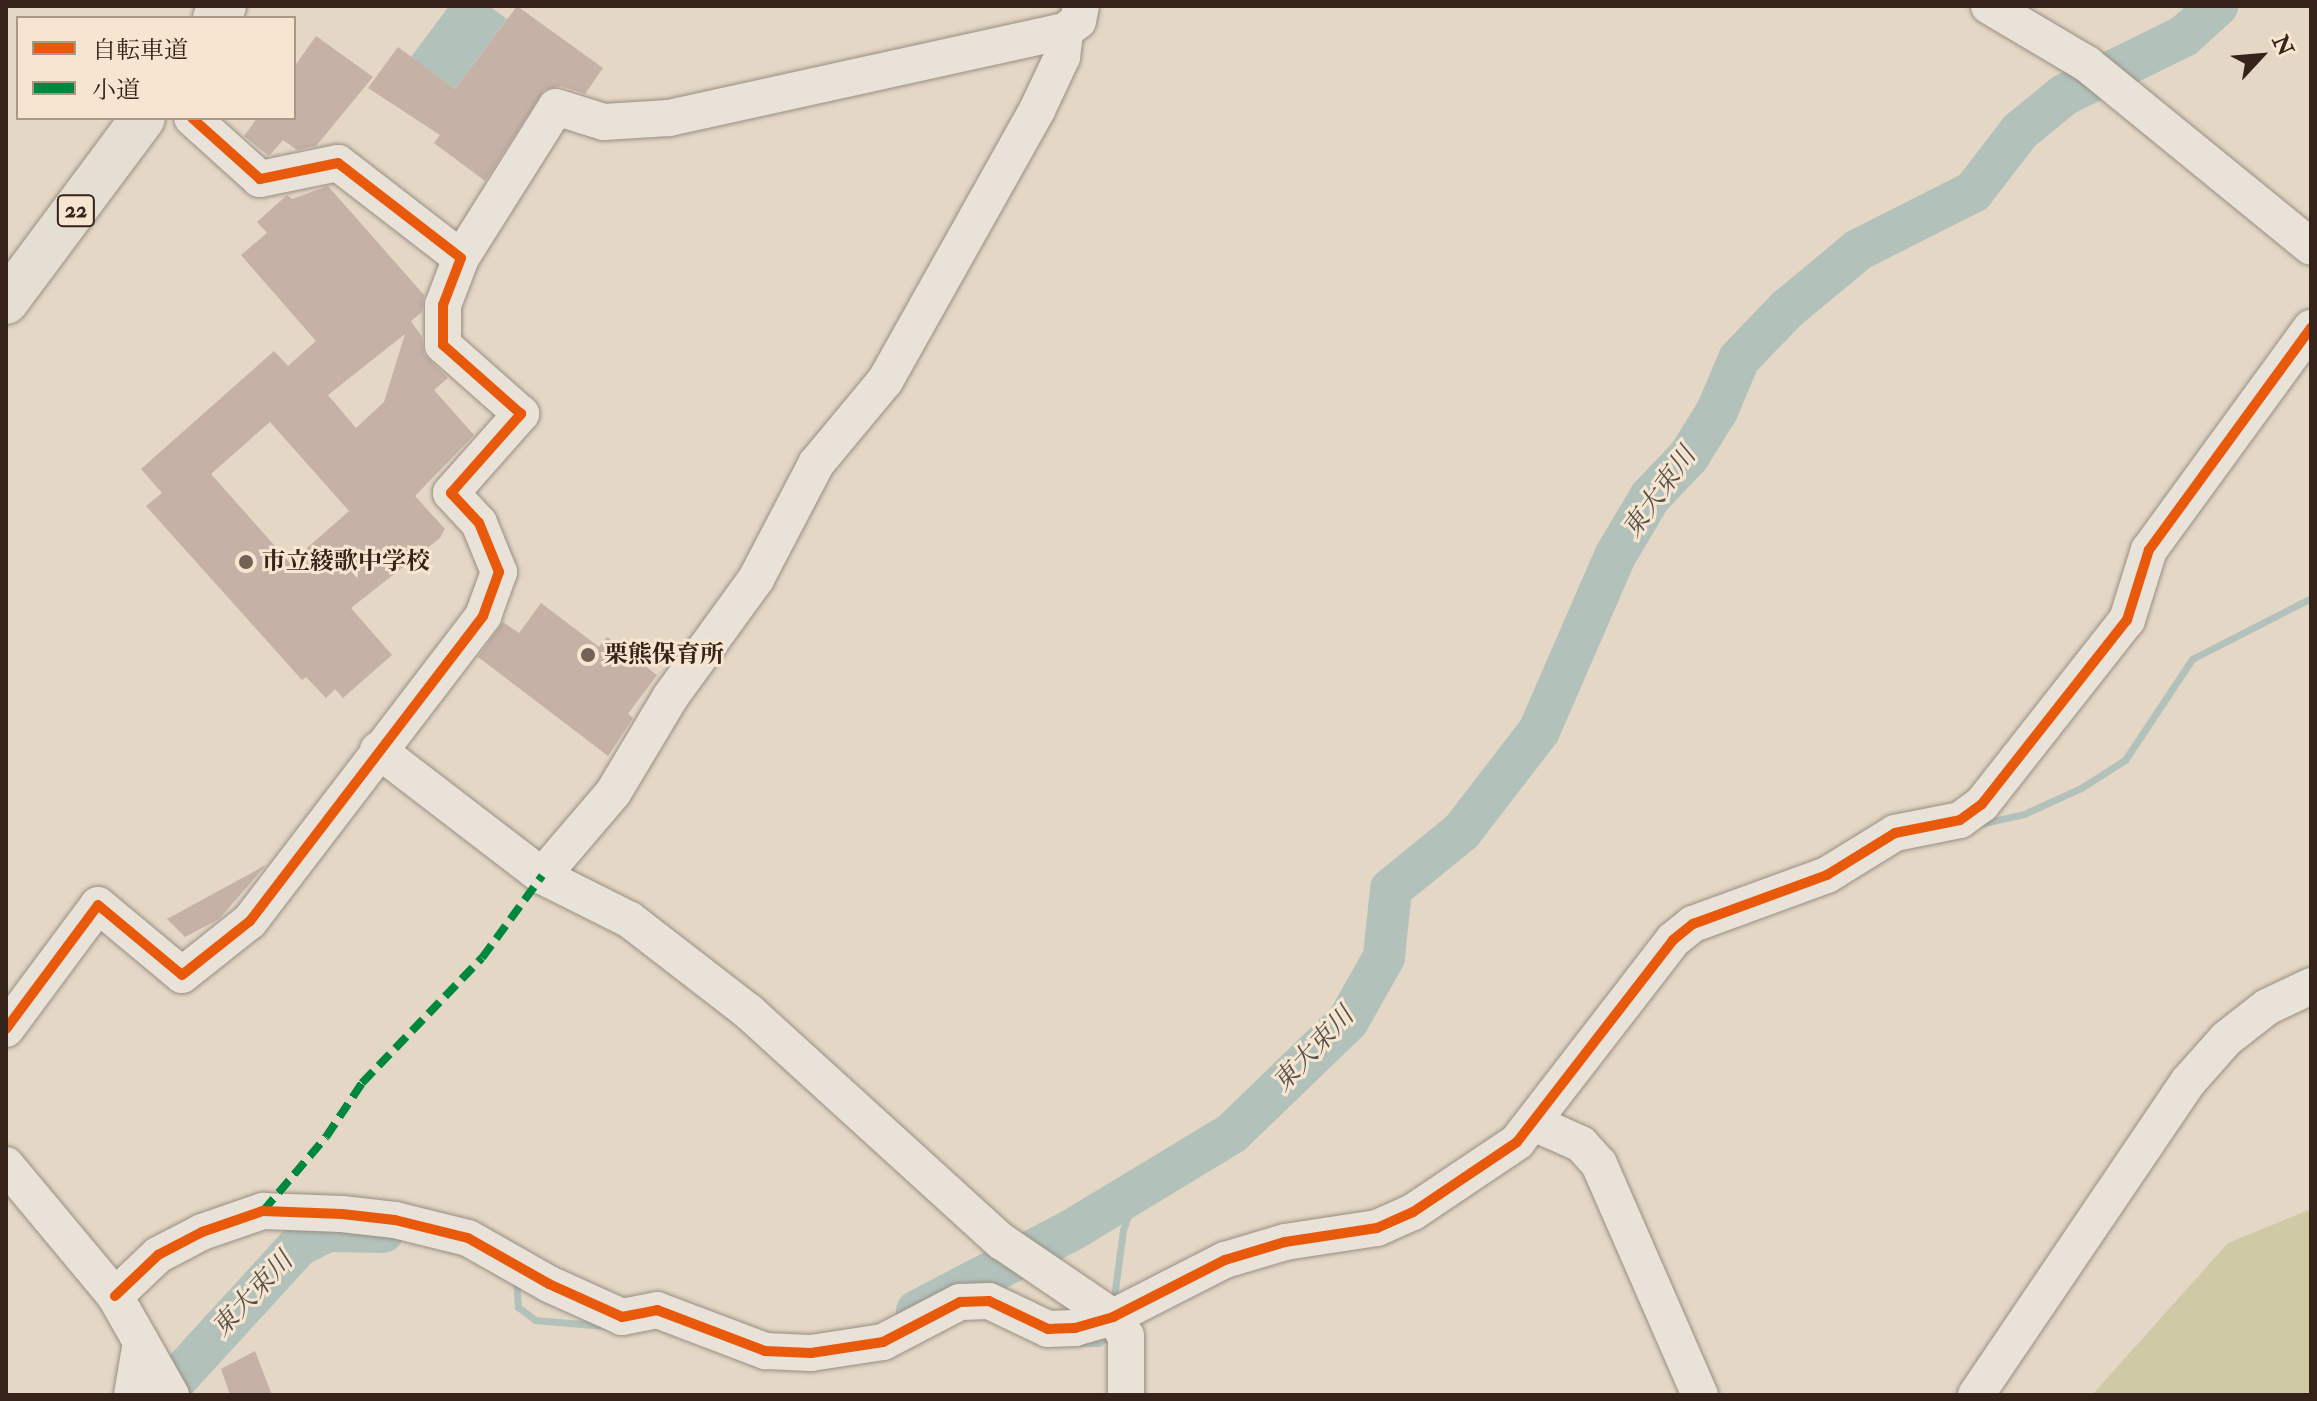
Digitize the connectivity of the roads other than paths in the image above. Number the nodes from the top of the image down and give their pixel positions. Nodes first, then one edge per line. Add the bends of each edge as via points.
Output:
1 (1989, 6) edge
2 (1073, 19) edge
3 (142, 120) edge
4 (194, 120) edge
5 (2311, 247) edge
6 (461, 258) junction
7 (6, 302) edge
8 (2311, 328) edge
9 (378, 750) junction
10 (542, 876) junction
11 (2311, 986) edge
12 (6, 1029) edge
13 (1538, 1125) junction
14 (6, 1165) edge
15 (115, 1296) junction
16 (1113, 1317) junction
17 (154, 1388) edge
18 (1126, 1395) edge
19 (1700, 1395) edge
20 (1976, 1395) edge

1 - 5 street via 2087,64
2 - 6 street via 669,118 604,122 556,107
2 - 10 street via 1037,110 885,381 816,464 756,579 671,696 613,793
3 - 7 main road, 22
4 - 6 street via 260,179 338,163
6 - 9 street via 443,305 443,345 521,414 451,493 479,523 499,572 483,616
8 - 13 street via 2149,550 2127,620 1982,804 1960,820 1895,833 1827,875 1693,924 1664,951 1588,1055 1545,1100
9 - 10 street
9 - 12 street via 250,921 182,975 98,905
10 - 16 street via 630,920 749,1012 1023,1255
11 - 20 street via 2226,1039 2188,1082
13 - 16 street via 1413,1212 1377,1228 1285,1242 1225,1260
13 - 19 street via 1581,1144 1599,1164
14 - 15 street
15 - 16 street via 168,1248 263,1211 395,1220 468,1238 549,1284 608,1308 680,1315 765,1351 811,1353 883,1342 960,1302 989,1301 1048,1329
15 - 17 street via 141,1342
16 - 18 street via 1126,1336

